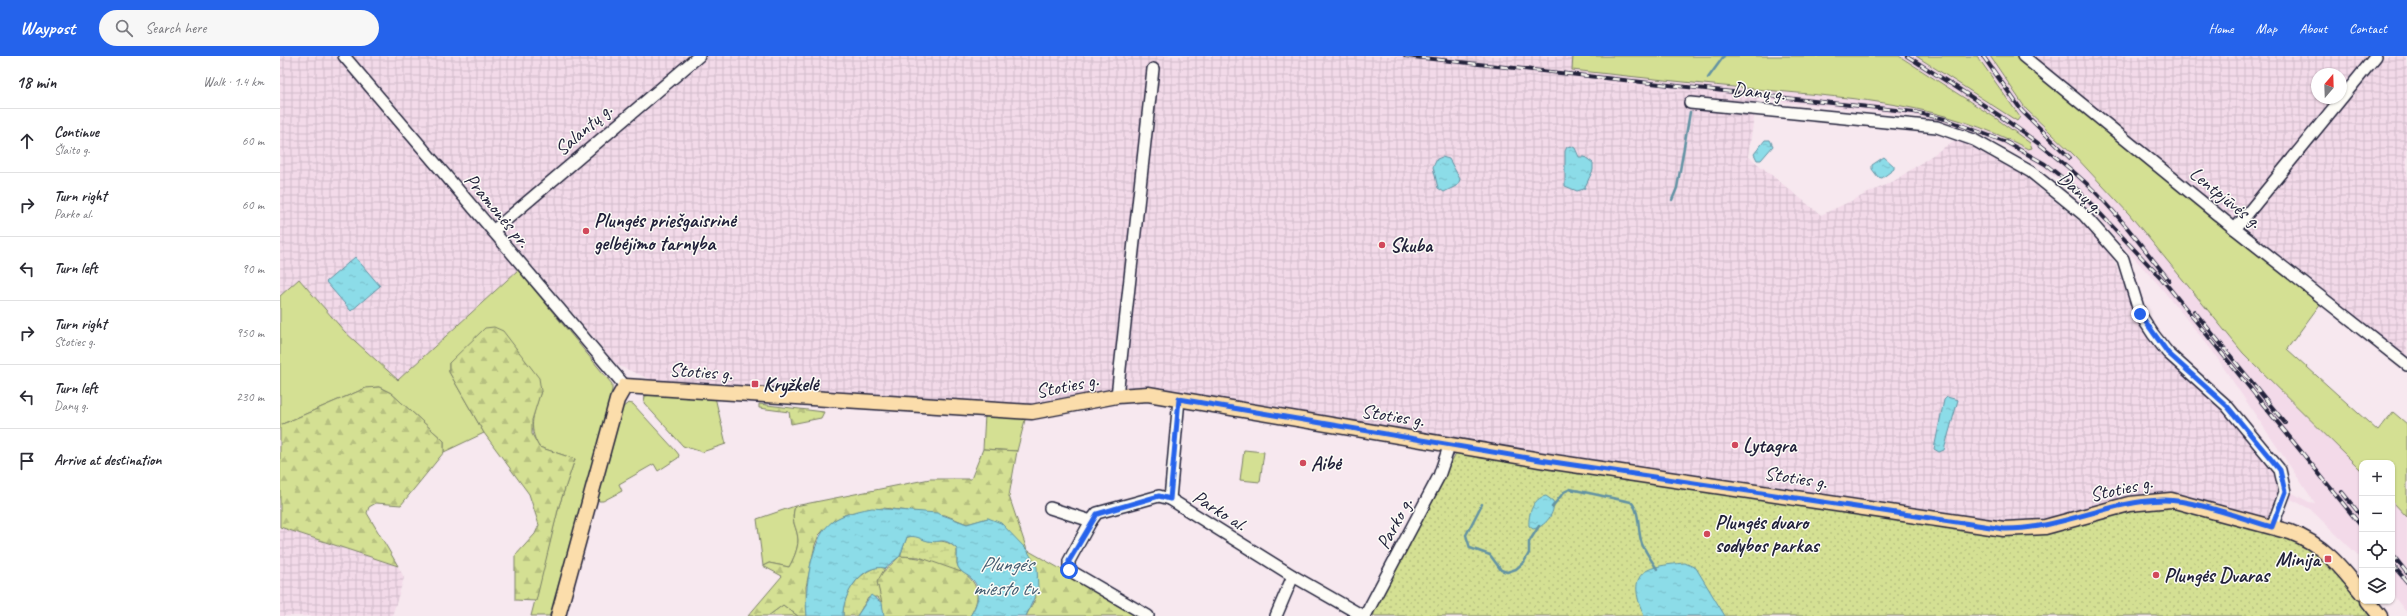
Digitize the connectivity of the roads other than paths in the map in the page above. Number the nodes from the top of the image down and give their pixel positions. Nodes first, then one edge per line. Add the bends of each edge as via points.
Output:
1 (344, 56) edge
2 (699, 56) edge
3 (2023, 56) edge
4 (2376, 56) edge
5 (1153, 69) dead end
6 (1690, 103) dead end
7 (2235, 229) junction
8 (493, 231) junction
9 (2407, 365) edge
10 (625, 386) junction
11 (1117, 396) junction
12 (1179, 399) junction
13 (1450, 444) junction
14 (1170, 499) junction
15 (1050, 508) dead end
16 (1091, 521) junction
17 (2272, 527) junction
18 (1293, 576) junction
19 (2359, 590) edge
20 (2370, 604) edge
21 (558, 616) edge
22 (1148, 616) edge
23 (1276, 616) edge
24 (1364, 616) edge
25 (2380, 616) edge

1 - 8 street, Pramonės pr.
2 - 8 street, Salantų g.
3 - 7 street, Lentpjūvės g.
4 - 7 street
5 - 11 street
6 - 17 street, Danų g. via 1937,127 1974,140 2031,172 2084,216 2123,259 2140,314 2153,334 2168,353 2227,406 2280,470 2285,492
7 - 9 street, Lentpjūvės g.
8 - 10 street, Pramonės pr.
10 - 11 main road, Stoties g. via 1032,412
10 - 21 main road via 617,400
11 - 12 main road, Stoties g. via 1148,394
12 - 13 main road, Stoties g.
12 - 14 street
13 - 17 main road, Stoties g. via 1540,460 2004,529 2046,526 2129,504 2162,500 2182,502
13 - 24 street, Parko g. via 1439,476
14 - 16 street, Parko al. via 1159,496 1097,514
14 - 18 street, Parko al.
15 - 16 street
16 - 22 street via 1069,561 1069,570
17 - 19 main road, Stoties g. via 2299,535 2323,549
18 - 23 street
18 - 24 street, Parko al.
20 - 25 main road

